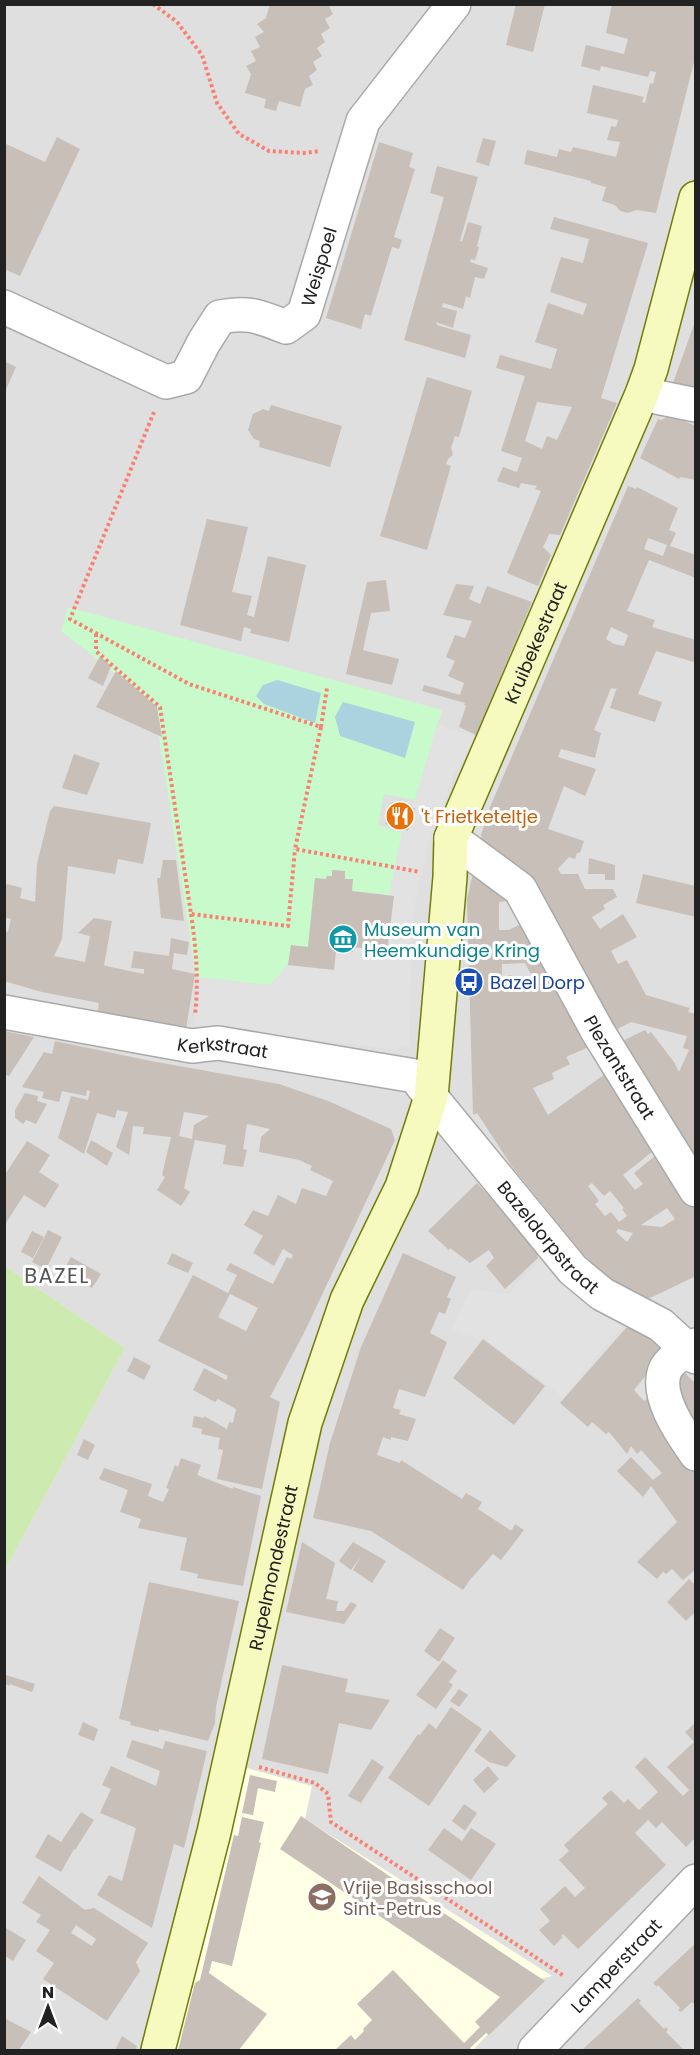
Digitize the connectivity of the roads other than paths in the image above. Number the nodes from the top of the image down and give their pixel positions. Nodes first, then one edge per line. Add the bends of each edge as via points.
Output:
1 (454, 4) edge
2 (696, 198) edge
3 (4, 307) edge
4 (642, 394) junction
5 (696, 405) edge
6 (452, 838) junction
7 (4, 1012) edge
8 (431, 1097) junction
9 (696, 1190) edge
10 (693, 1351) edge
11 (696, 1454) edge
12 (696, 1881) edge
13 (158, 2050) edge
14 (535, 2050) edge

1 - 3 street, Weispoel via 363,121 304,314 286,327 247,314 220,317 186,377 166,382
2 - 4 main road, Kruibekestraat
4 - 5 street
4 - 6 main road, Kruibekestraat
6 - 8 main road, Kruibekestraat
6 - 9 street, Plezantstraat via 520,889 598,1032
7 - 8 street, Kerkstraat via 192,1046 218,1043 415,1076
8 - 10 street, Bazeldorpstraat via 573,1270 602,1294 661,1324
8 - 13 main road, Rupelmondestraat via 402,1187 347,1300 305,1424 230,1759
10 - 11 street via 674,1359 662,1382 670,1415
12 - 14 street, Lamperstraat

